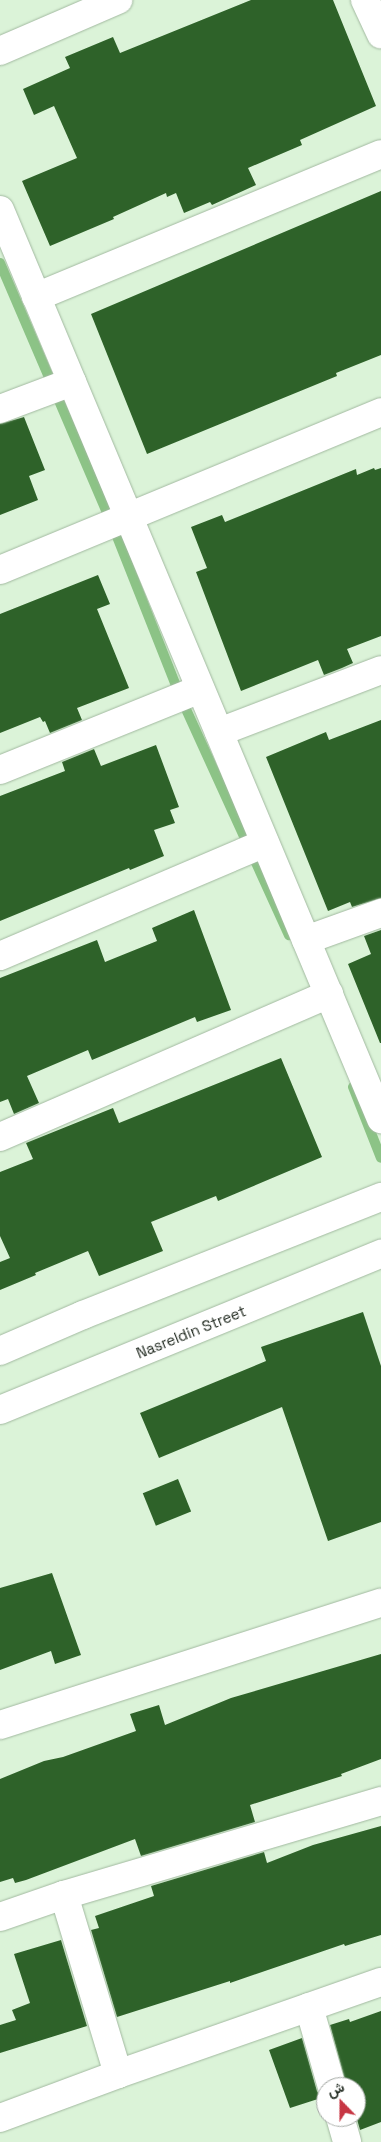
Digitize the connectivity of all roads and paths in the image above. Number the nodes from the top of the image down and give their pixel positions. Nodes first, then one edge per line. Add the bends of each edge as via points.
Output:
1 (118, 0) edge
2 (365, 0) edge
3 (381, 36) edge
4 (0, 51) edge
5 (381, 154) edge
6 (0, 210) edge
7 (36, 297) junction
8 (72, 382) junction
9 (0, 409) edge
10 (381, 412) edge
11 (128, 517) junction
12 (0, 570) edge
13 (381, 670) edge
14 (200, 688) junction
15 (219, 732) junction
16 (0, 770) edge
17 (265, 843) junction
18 (381, 913) edge
19 (306, 940) junction
20 (0, 956) edge
21 (329, 994) junction
22 (381, 1119) edge
23 (0, 1137) edge
24 (381, 1196) edge
25 (381, 1254) edge
26 (0, 1351) edge
27 (0, 1410) edge
28 (381, 1603) edge
29 (0, 1725) edge
30 (381, 1801) edge
31 (64, 1894) junction
32 (0, 1917) edge
33 (381, 1982) edge
34 (309, 2007) junction
35 (118, 2074) junction
36 (329, 2077) edge
37 (0, 2118) edge
38 (343, 2127) edge
39 (347, 2142) edge

1 - 4 street
2 - 3 street
5 - 7 street
6 - 7 street
7 - 8 street
8 - 9 street
8 - 11 street
10 - 11 street
11 - 12 street
11 - 14 street
13 - 15 street
14 - 15 street
14 - 16 street
15 - 17 street
17 - 19 street
17 - 20 street
18 - 19 street
19 - 21 street
21 - 22 street
21 - 23 street
24 - 26 street
25 - 27 street, Nasreldin Street
28 - 29 street
30 - 31 street
31 - 32 street
31 - 35 street
33 - 34 street
34 - 35 street
34 - 36 street
35 - 37 street
38 - 39 street

